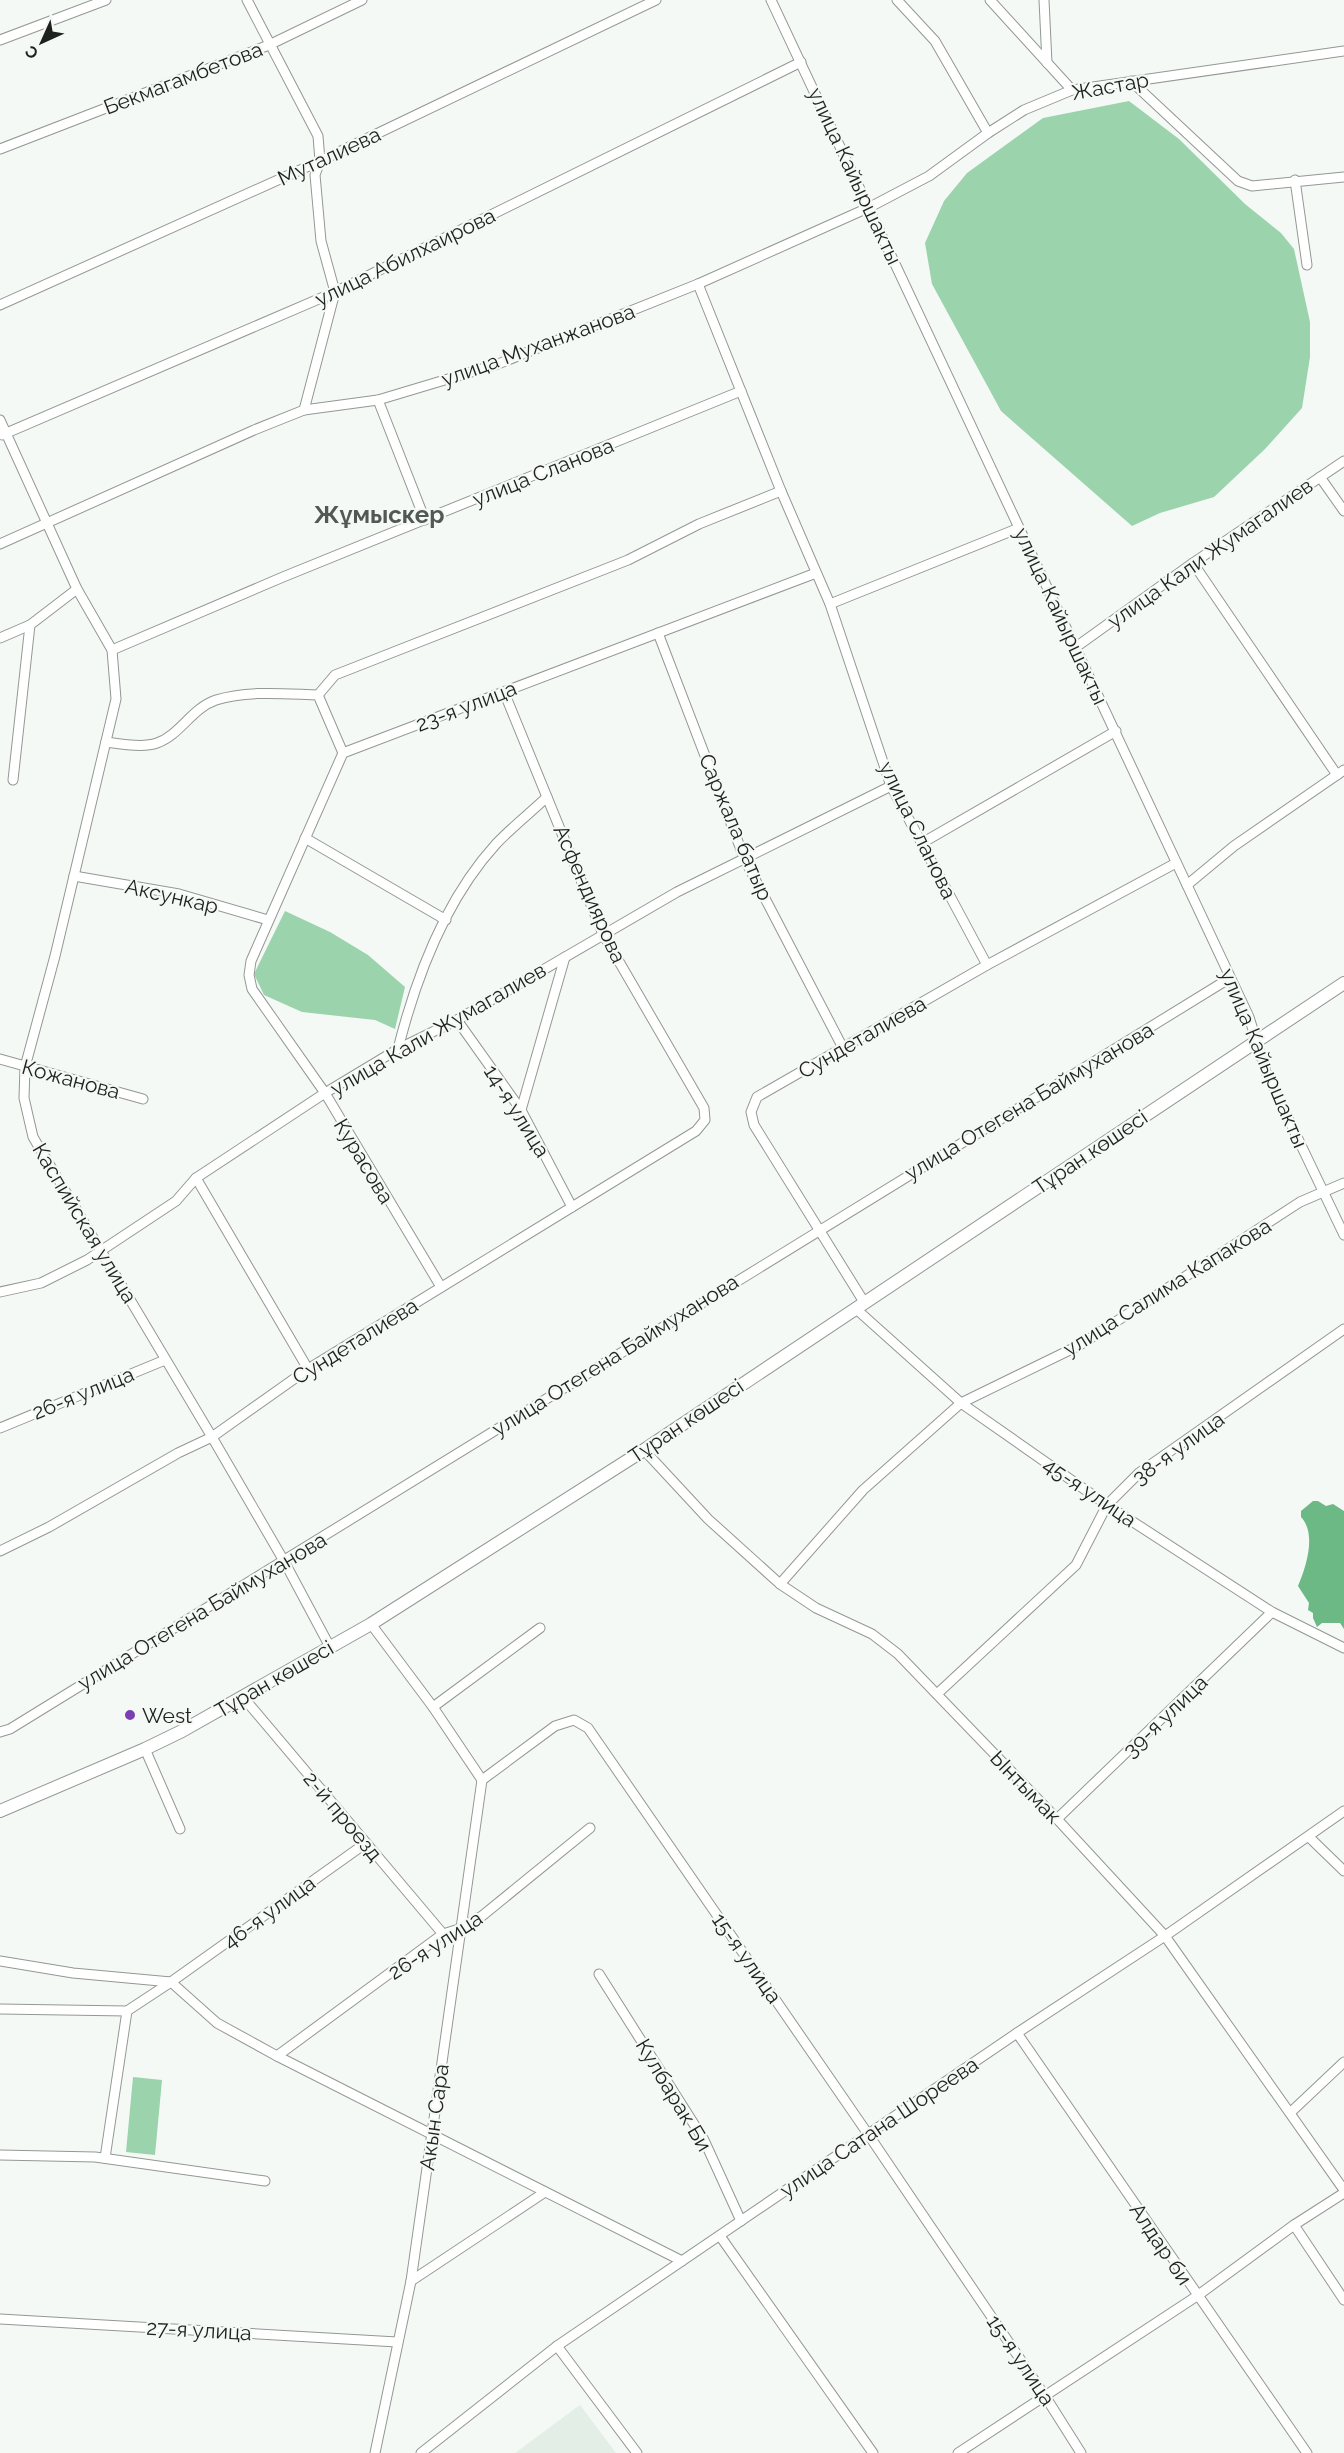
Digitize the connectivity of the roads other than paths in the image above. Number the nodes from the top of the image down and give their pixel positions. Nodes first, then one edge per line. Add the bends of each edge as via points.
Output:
1 (106, 0) edge
2 (247, 0) edge
3 (362, 0) edge
4 (656, 0) edge
5 (771, 0) edge
6 (897, 0) edge
7 (990, 0) edge
8 (1044, 0) edge
9 (0, 40) edge
10 (269, 45) junction
11 (1344, 51) edge
12 (801, 62) junction
13 (1047, 63) junction
14 (1131, 81) junction
15 (1072, 90) junction
16 (988, 133) junction
17 (0, 149) edge
18 (321, 161) junction
19 (1344, 177) edge
20 (1295, 180) junction
21 (870, 207) junction
22 (1307, 265) dead end
23 (698, 284) junction
24 (335, 292) junction
25 (0, 305) edge
26 (741, 391) junction
27 (378, 400) junction
28 (304, 410) junction
29 (0, 420) edge
30 (3, 434) edge
31 (1344, 460) edge
32 (1320, 477) junction
33 (781, 491) junction
34 (1344, 511) edge
35 (425, 520) junction
36 (48, 523) junction
37 (1019, 528) junction
38 (0, 544) edge
39 (1193, 563) junction
40 (816, 573) junction
41 (77, 589) junction
42 (830, 604) junction
43 (30, 625) junction
44 (658, 633) junction
45 (0, 638) edge
46 (1076, 647) junction
47 (112, 650) junction
48 (504, 692) junction
49 (318, 695) junction
50 (1116, 731) junction
51 (106, 742) junction
52 (343, 753) junction
53 (1341, 773) edge
54 (14, 780) dead end
55 (891, 786) junction
56 (547, 797) junction
57 (305, 838) junction
58 (922, 843) junction
59 (745, 860) junction
60 (1176, 863) junction
61 (74, 876) junction
62 (1187, 885) junction
63 (268, 920) junction
64 (446, 920) junction
65 (603, 934) junction
66 (565, 957) junction
67 (987, 964) junction
68 (1230, 978) junction
69 (1344, 983) edge
70 (457, 1020) junction
71 (1255, 1042) junction
72 (843, 1047) junction
73 (398, 1049) junction
74 (0, 1059) edge
75 (25, 1067) junction
76 (325, 1093) junction
77 (142, 1099) dead end
78 (521, 1110) junction
79 (705, 1120) joint
80 (196, 1178) junction
81 (1344, 1183) edge
82 (1323, 1191) junction
83 (572, 1207) junction
84 (818, 1229) junction
85 (1344, 1235) edge
86 (101, 1249) junction
87 (441, 1287) junction
88 (0, 1292) edge
89 (859, 1305) junction
90 (1344, 1329) edge
91 (165, 1360) junction
92 (308, 1369) junction
93 (961, 1403) junction
94 (0, 1428) edge
95 (212, 1437) junction
96 (644, 1450) junction
97 (1107, 1505) junction
98 (0, 1551) edge
99 (284, 1561) junction
100 (780, 1584) junction
101 (1272, 1612) junction
102 (372, 1624) junction
103 (540, 1628) dead end
104 (330, 1647) junction
105 (1344, 1648) edge
106 (937, 1694) junction
107 (243, 1697) junction
108 (433, 1707) junction
109 (0, 1732) edge
110 (145, 1749) junction
111 (482, 1780) junction
112 (0, 1811) edge
113 (1344, 1811) edge
114 (1057, 1819) junction
115 (590, 1828) dead end
116 (180, 1829) dead end
117 (1309, 1837) junction
118 (366, 1843) junction
119 (1344, 1871) edge
120 (459, 1929) junction
121 (443, 1934) junction
122 (1165, 1936) junction
123 (0, 1961) edge
124 (600, 1974) dead end
125 (171, 1982) junction
126 (0, 2010) edge
127 (127, 2011) junction
128 (1017, 2033) junction
129 (276, 2056) junction
130 (1344, 2062) edge
131 (1291, 2112) junction
132 (868, 2134) junction
133 (432, 2135) junction
134 (0, 2155) edge
135 (105, 2158) junction
136 (266, 2181) dead end
137 (545, 2192) junction
138 (1344, 2192) edge
139 (741, 2221) junction
140 (1294, 2225) junction
141 (720, 2236) junction
142 (682, 2261) junction
143 (411, 2281) junction
144 (1197, 2296) junction
145 (1344, 2300) edge
146 (0, 2319) edge
147 (397, 2342) junction
148 (557, 2346) junction
149 (1046, 2396) junction
150 (375, 2453) edge
151 (421, 2453) edge
152 (637, 2453) edge
153 (873, 2453) edge
154 (958, 2453) edge
155 (1082, 2453) edge
156 (1307, 2453) edge

1 - 9 street
2 - 10 street
3 - 10 street, Бекмагамбетова
4 - 18 street, Муталиева
5 - 12 street, улица Кайыршакты
6 - 16 street via 935,41
7 - 13 street
8 - 13 street
10 - 17 street, Бекмагамбетова
10 - 18 street via 318,136
11 - 14 street, Жастар
12 - 21 street, улица Кайыршакты
12 - 24 street, улица Абилхаирова
13 - 15 street
14 - 15 street, Жастар
14 - 20 street via 1238,181 1252,186
15 - 16 street, Жастар via 1024,110
16 - 21 street, Жастар via 929,176
18 - 24 street via 315,174 321,241
18 - 25 street, Муталиева
19 - 20 street
20 - 22 street
21 - 23 street, улица Муханжанова
21 - 37 street, улица Кайыршакты
23 - 26 street, улица Сланова
23 - 27 street, улица Муханжанова via 498,364
24 - 28 street
24 - 30 street, улица Абилхаирова
26 - 33 street, улица Сланова
26 - 35 street, улица Сланова
27 - 28 street, улица Муханжанова
27 - 35 street
28 - 36 street, улица Муханжанова
29 - 30 street, Каспийская улица
30 - 36 street, Каспийская улица
31 - 32 street, улица Кали Жумагалиев
32 - 34 street
32 - 39 street, улица Кали Жумагалиев
33 - 40 street, улица Сланова
33 - 49 street via 699,524 628,560 335,675
35 - 47 street, улица Сланова
36 - 38 street, улица Муханжанова
36 - 41 street, Каспийская улица
37 - 42 street
37 - 46 street, улица Кайыршакты
39 - 46 street, улица Кали Жумагалиев
39 - 53 street
40 - 42 street, улица Сланова
40 - 44 street, 23-я улица
41 - 43 street
41 - 47 street, Каспийская улица
42 - 55 street, улица Сланова
43 - 45 street
43 - 54 street
44 - 48 street, 23-я улица
44 - 59 street, Саржала батыр
46 - 50 street, улица Кайыршакты
47 - 51 street, Каспийская улица via 116,699
48 - 52 street, 23-я улица
48 - 56 street, Асфендиярова
49 - 51 street via 262,693 216,700 156,743
49 - 52 street
50 - 58 street
50 - 60 street, улица Кайыршакты
51 - 61 street, Каспийская улица
52 - 57 street
53 - 62 street via 1234,846
55 - 58 street, улица Сланова
55 - 59 street, улица Кали Жумагалиев
56 - 64 street via 496,844 461,891
56 - 65 street, Асфендиярова
57 - 63 street
57 - 64 street
58 - 67 street, улица Сланова
59 - 65 street, улица Кали Жумагалиев via 677,892
59 - 72 street, Саржала батыр
60 - 62 street, улица Кайыршакты
60 - 67 street, Сундеталиева
61 - 63 street, Аксункар via 179,894
61 - 75 street, Каспийская улица
62 - 68 street, улица Кайыршакты
63 - 76 street, Курасова via 250,961 252,989
64 - 73 street via 420,971
65 - 66 street, улица Кали Жумагалиев
65 - 79 street, Асфендиярова via 704,1108
66 - 70 street, улица Кали Жумагалиев
66 - 78 street
67 - 72 street, Сундеталиева
68 - 71 street, улица Кайыршакты via 1249,1017
68 - 84 street, улица Отегена Баймуханова
69 - 71 street, Тұран көшесі
70 - 73 street, улица Кали Жумагалиев
70 - 78 street, 14-я улица
71 - 82 street, улица Кайыршакты
71 - 89 street, Тұран көшесі
72 - 84 street, Сундеталиева via 757,1097 751,1112 754,1125
73 - 76 street, улица Кали Жумагалиев
74 - 75 street, Кожанова
75 - 77 street, Кожанова
75 - 86 street, Каспийская улица via 24,1098 33,1137
76 - 80 street, улица Кали Жумагалиев
76 - 87 street, Курасова
78 - 83 street, 14-я улица
79 - 83 street, Сундеталиева via 696,1131
80 - 86 street, улица Кали Жумагалиев via 176,1201
80 - 92 street
81 - 82 street, улица Салима Капакова
82 - 85 street, улица Кайыршакты
82 - 93 street, улица Салима Капакова via 1300,1202 1080,1345
83 - 87 street, Сундеталиева
84 - 89 street, Сундеталиева
84 - 99 street, улица Отегена Баймуханова
86 - 88 street, улица Кали Жумагалиев via 41,1282
86 - 91 street, Каспийская улица
87 - 92 street, Сундеталиева
89 - 93 street, 45-я улица
89 - 96 street, Тұран көшесі
90 - 97 street, 38-я улица via 1139,1473
91 - 94 street, 26-я улица
91 - 95 street, Каспийская улица
92 - 95 street, Сундеталиева
93 - 97 street, 45-я улица
93 - 100 street, улица Салима Капакова via 863,1491
95 - 98 street, Сундеталиева
95 - 99 street, Каспийская улица
96 - 100 street, Ынтымак via 708,1519
96 - 102 street, Тұран көшесі
97 - 101 street, 45-я улица
97 - 106 street, 38-я улица via 1076,1565
99 - 104 street, Каспийская улица
99 - 109 street, улица Отегена Баймуханова
100 - 106 street, Ынтымак via 816,1608 872,1634
101 - 105 street, 45-я улица
101 - 114 street, 39-я улица
102 - 104 street, Тұран көшесі
102 - 108 street
103 - 108 street
104 - 107 street, Тұран көшесі
106 - 114 street, Ынтымак
107 - 110 street, Тұран көшесі
107 - 118 street, 2-й проезд
108 - 111 street
110 - 112 street, Тұран көшесі
110 - 116 street
111 - 120 street, Акын Сара
111 - 132 street, 15-я улица via 555,1726 574,1720 588,1728
113 - 117 street, улица Сатана Шореева
114 - 122 street, Ынтымак
115 - 120 street, 26-я улица via 482,1916
117 - 119 street
117 - 122 street, улица Сатана Шореева
118 - 121 street, 2-й проезд
118 - 125 street, 46-я улица
120 - 121 street, 26-я улица
120 - 133 street, Акын Сара
121 - 129 street, 26-я улица
122 - 128 street, улица Сатана Шореева
122 - 131 street, Ынтымак
123 - 125 street
124 - 139 street, Кулбарак Би via 704,2140
125 - 127 street, 46-я улица
125 - 129 street via 217,2023
126 - 127 street
127 - 135 street
128 - 132 street, улица Сатана Шореева
128 - 144 street, Алдар би
129 - 133 street
130 - 131 street
131 - 138 street, Ынтымак
132 - 139 street, улица Сатана Шореева
132 - 149 street, 15-я улица
133 - 137 street
133 - 143 street, Акын Сара
134 - 135 street
135 - 136 street
137 - 142 street
137 - 143 street
138 - 140 street
139 - 141 street, улица Сатана Шореева
140 - 144 street
140 - 145 street
141 - 142 street, улица Сатана Шореева
141 - 153 street
142 - 148 street, улица Сатана Шореева
143 - 147 street, Акын Сара
144 - 149 street
144 - 156 street, Алдар би
146 - 147 street, 27-я улица
147 - 150 street, Акын Сара
148 - 151 street, улица Сатана Шореева
148 - 152 street
149 - 154 street
149 - 155 street, 15-я улица

